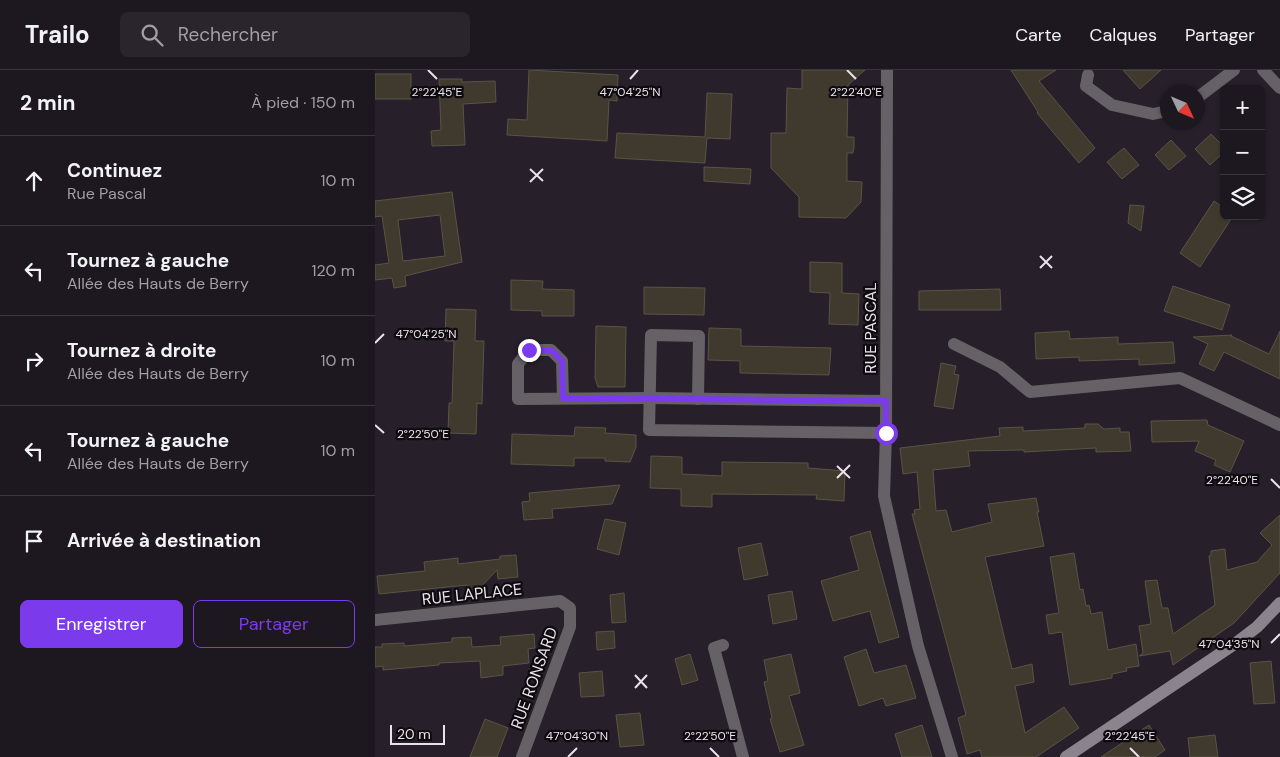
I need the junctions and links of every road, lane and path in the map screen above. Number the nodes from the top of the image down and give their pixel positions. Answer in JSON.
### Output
{"nodes":[{"id":1,"x":887,"y":70,"type":"edge"},
{"id":2,"x":1234,"y":70,"type":"edge"},
{"id":3,"x":1263,"y":70,"type":"edge"},
{"id":4,"x":1088,"y":75,"type":"dead end"},
{"id":5,"x":1280,"y":88,"type":"edge"},
{"id":6,"x":1205,"y":92,"type":"edge"},
{"id":7,"x":1160,"y":112,"type":"edge"},
{"id":8,"x":954,"y":344,"type":"dead end"},
{"id":9,"x":563,"y":398,"type":"junction"},
{"id":10,"x":650,"y":398,"type":"junction"},
{"id":11,"x":697,"y":399,"type":"junction"},
{"id":12,"x":886,"y":401,"type":"junction"},
{"id":13,"x":1280,"y":425,"type":"edge"},
{"id":14,"x":886,"y":433,"type":"junction"},
{"id":15,"x":1280,"y":603,"type":"edge"},
{"id":16,"x":570,"y":608,"type":"joint"},
{"id":17,"x":375,"y":620,"type":"edge"},
{"id":18,"x":723,"y":644,"type":"dead end"},
{"id":19,"x":522,"y":757,"type":"edge"},
{"id":20,"x":743,"y":757,"type":"edge"},
{"id":21,"x":952,"y":757,"type":"edge"},
{"id":22,"x":1066,"y":757,"type":"edge"}],
"edges":[{"from":1,"to":12,"type":"street","name":"RUE PASCAL"},
{"from":2,"to":6,"type":"street"},
{"from":3,"to":5,"type":"street"},
{"from":4,"to":7,"type":"street"},
{"from":8,"to":13,"type":"street"},
{"from":9,"to":9,"type":"street"},
{"from":9,"to":10,"type":"street"},
{"from":10,"to":11,"type":"street"},
{"from":10,"to":11,"type":"street"},
{"from":10,"to":14,"type":"street"},
{"from":11,"to":12,"type":"street"},
{"from":12,"to":14,"type":"street","name":"RUE PASCAL"},
{"from":14,"to":21,"type":"street","name":"RUE PASCAL"},
{"from":15,"to":22,"type":"main road"},
{"from":16,"to":17,"type":"street","name":"RUE LAPLACE"},
{"from":16,"to":19,"type":"street","name":"RUE RONSARD"},
{"from":18,"to":20,"type":"street"}]}
